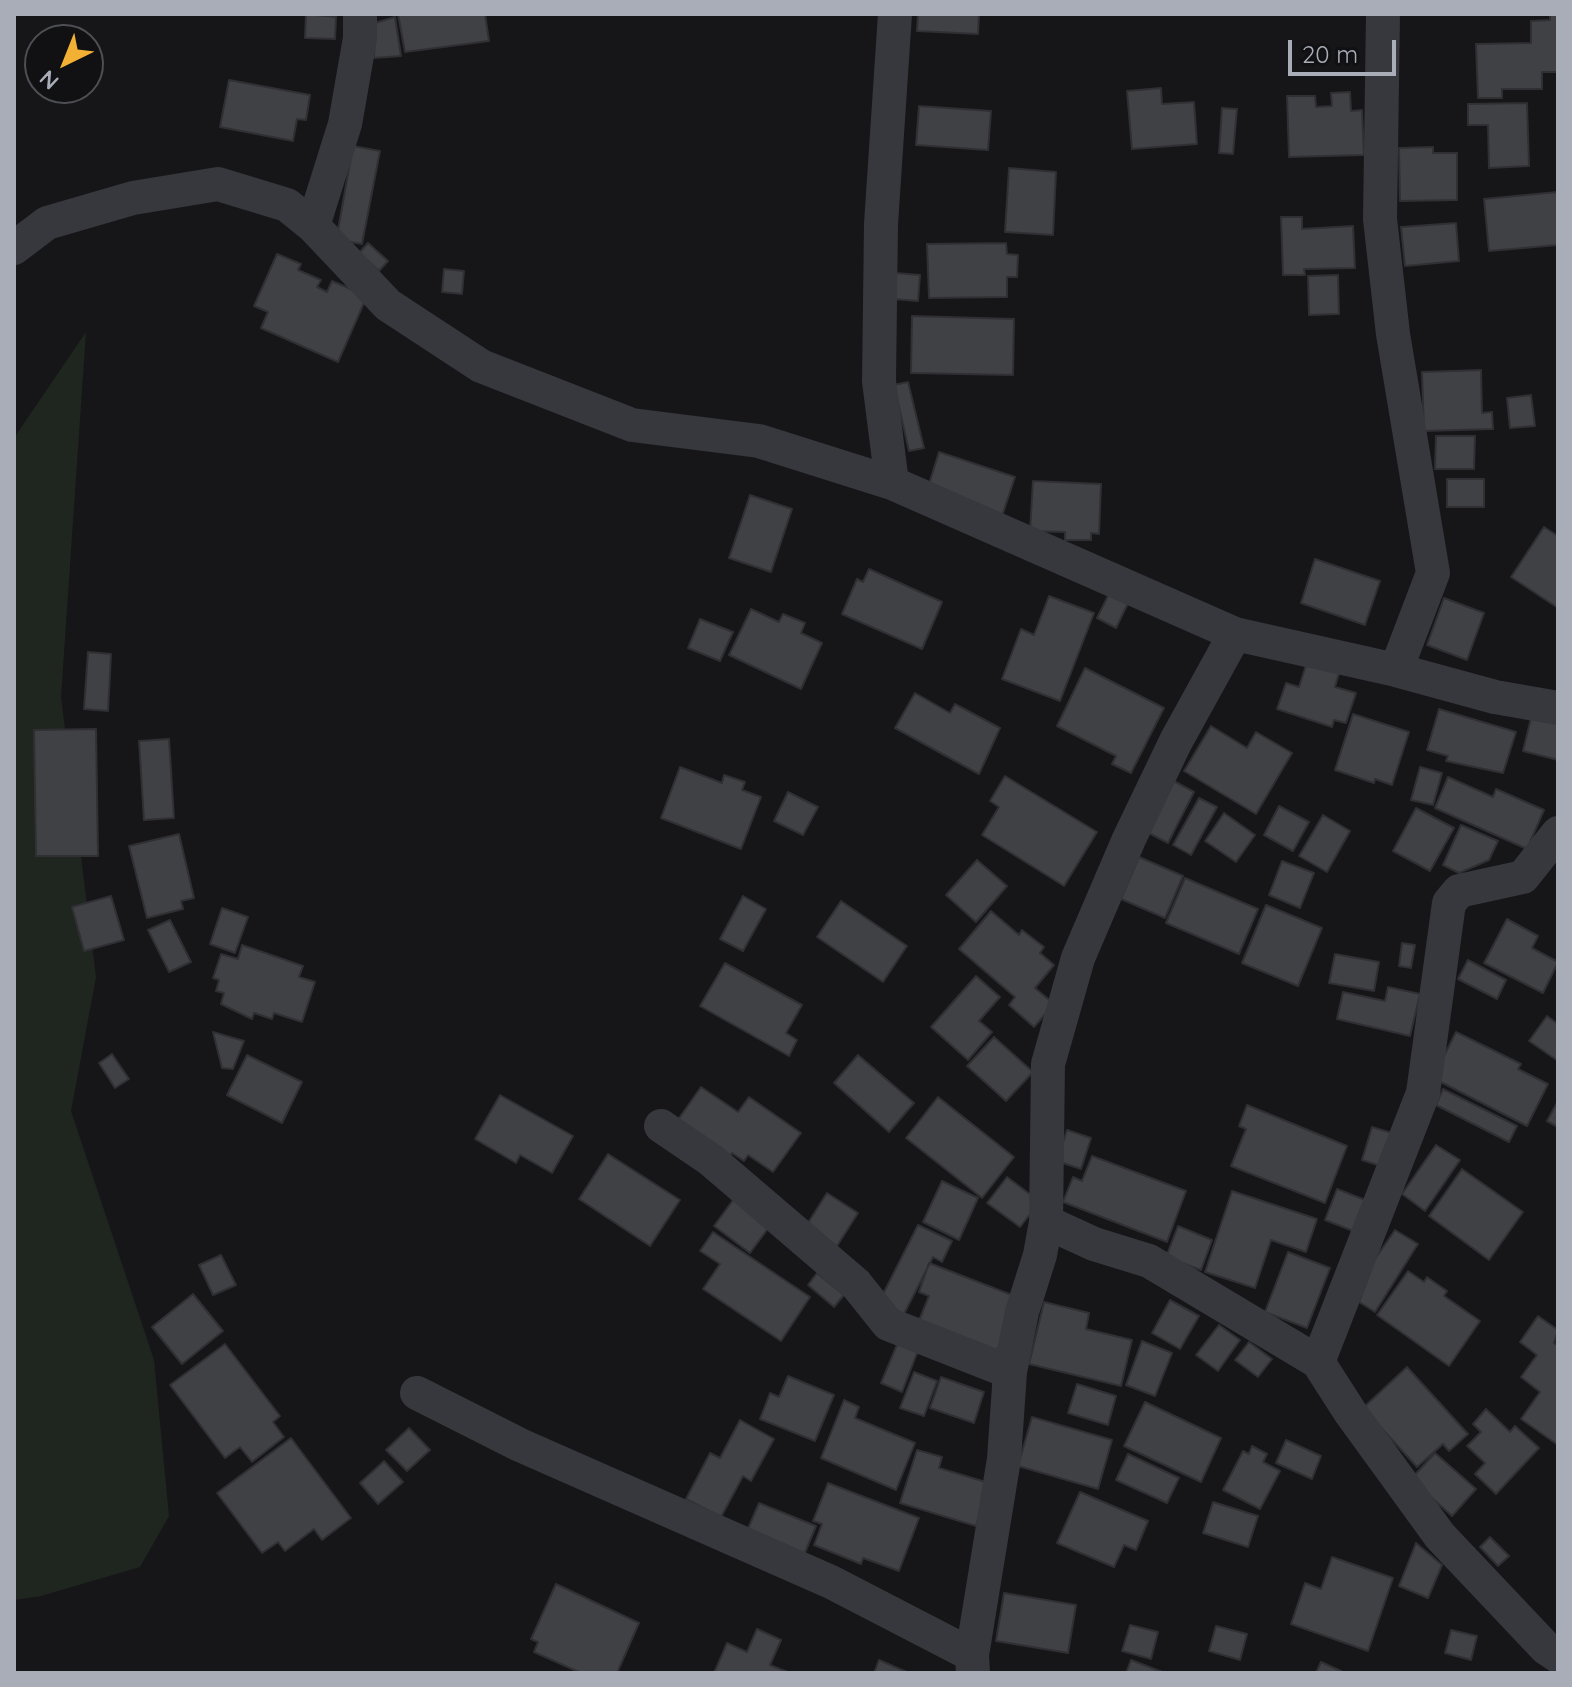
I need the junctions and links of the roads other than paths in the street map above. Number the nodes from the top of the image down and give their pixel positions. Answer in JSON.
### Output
{"nodes":[{"id":1,"x":360,"y":14,"type":"edge"},
{"id":2,"x":895,"y":14,"type":"edge"},
{"id":3,"x":1383,"y":14,"type":"edge"},
{"id":4,"x":313,"y":226,"type":"junction"},
{"id":5,"x":14,"y":248,"type":"edge"},
{"id":6,"x":892,"y":483,"type":"junction"},
{"id":7,"x":1235,"y":634,"type":"junction"},
{"id":8,"x":1396,"y":670,"type":"junction"},
{"id":9,"x":1558,"y":708,"type":"edge"},
{"id":10,"x":1558,"y":833,"type":"edge"},
{"id":11,"x":661,"y":1126,"type":"dead end"},
{"id":12,"x":1046,"y":1222,"type":"junction"},
{"id":13,"x":1318,"y":1362,"type":"junction"},
{"id":14,"x":1010,"y":1372,"type":"junction"},
{"id":15,"x":417,"y":1393,"type":"dead end"},
{"id":16,"x":1558,"y":1656,"type":"edge"},
{"id":17,"x":973,"y":1664,"type":"edge"}],
"edges":[{"from":1,"to":4,"type":"street"},
{"from":2,"to":6,"type":"street"},
{"from":3,"to":8,"type":"street"},
{"from":4,"to":5,"type":"street"},
{"from":4,"to":6,"type":"street"},
{"from":6,"to":7,"type":"street"},
{"from":7,"to":8,"type":"street"},
{"from":7,"to":12,"type":"street"},
{"from":8,"to":9,"type":"street"},
{"from":10,"to":13,"type":"street"},
{"from":11,"to":14,"type":"street"},
{"from":12,"to":13,"type":"street"},
{"from":12,"to":14,"type":"street"},
{"from":13,"to":16,"type":"street"},
{"from":14,"to":17,"type":"street"},
{"from":15,"to":17,"type":"street"}]}
